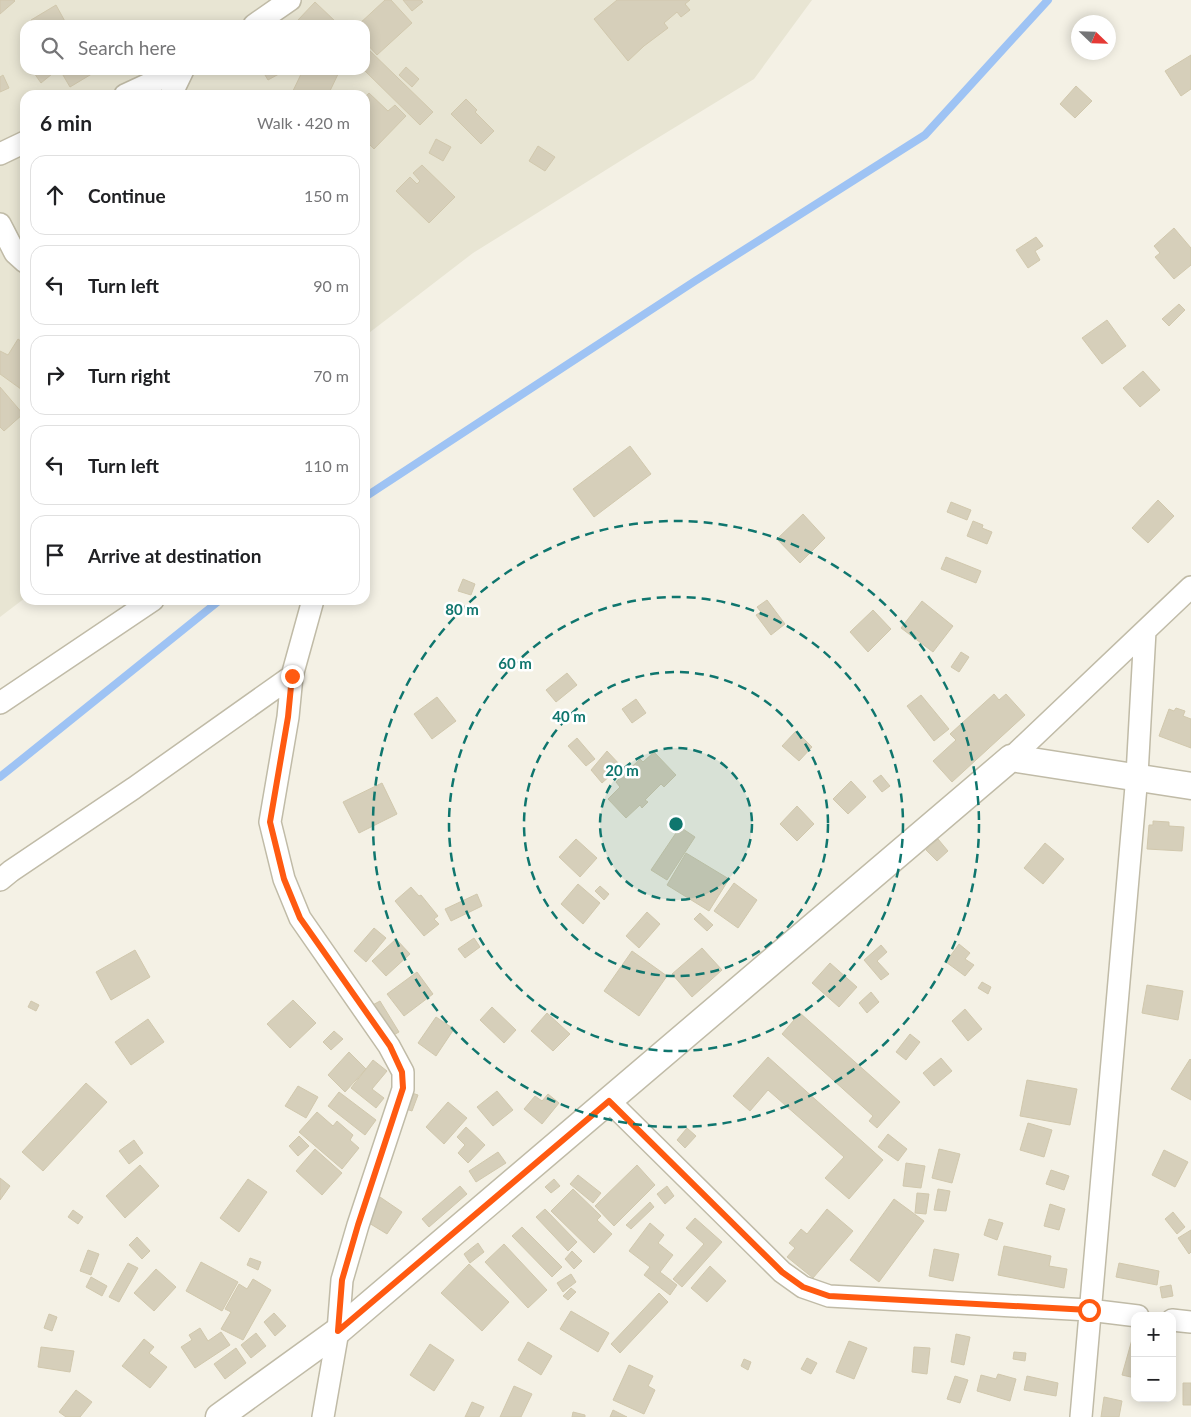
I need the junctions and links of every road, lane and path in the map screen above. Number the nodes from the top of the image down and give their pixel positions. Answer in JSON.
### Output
{"nodes":[{"id":1,"x":290,"y":0,"type":"edge"},
{"id":2,"x":261,"y":20,"type":"edge"},
{"id":3,"x":168,"y":75,"type":"edge"},
{"id":4,"x":181,"y":75,"type":"edge"},
{"id":5,"x":136,"y":90,"type":"edge"},
{"id":6,"x":173,"y":90,"type":"edge"},
{"id":7,"x":20,"y":144,"type":"edge"},
{"id":8,"x":0,"y":154,"type":"edge"},
{"id":9,"x":0,"y":224,"type":"edge"},
{"id":10,"x":20,"y":257,"type":"edge"},
{"id":11,"x":1191,"y":587,"type":"edge"},
{"id":12,"x":146,"y":605,"type":"edge"},
{"id":13,"x":312,"y":605,"type":"edge"},
{"id":14,"x":1145,"y":631,"type":"junction"},
{"id":15,"x":292,"y":676,"type":"junction"},
{"id":16,"x":0,"y":703,"type":"edge"},
{"id":17,"x":1011,"y":758,"type":"junction"},
{"id":18,"x":1137,"y":778,"type":"junction"},
{"id":19,"x":1191,"y":786,"type":"edge"},
{"id":20,"x":0,"y":880,"type":"edge"},
{"id":21,"x":609,"y":1101,"type":"junction"},
{"id":22,"x":1089,"y":1310,"type":"junction"},
{"id":23,"x":1131,"y":1315,"type":"edge"},
{"id":24,"x":1176,"y":1320,"type":"edge"},
{"id":25,"x":1191,"y":1322,"type":"edge"},
{"id":26,"x":338,"y":1331,"type":"junction"},
{"id":27,"x":219,"y":1417,"type":"edge"},
{"id":28,"x":322,"y":1417,"type":"edge"},
{"id":29,"x":1081,"y":1417,"type":"edge"}],
"edges":[{"from":1,"to":2,"type":"street"},
{"from":3,"to":5,"type":"street"},
{"from":4,"to":6,"type":"street"},
{"from":7,"to":8,"type":"street"},
{"from":9,"to":10,"type":"street"},
{"from":11,"to":14,"type":"street"},
{"from":12,"to":16,"type":"street"},
{"from":13,"to":15,"type":"street"},
{"from":14,"to":17,"type":"street"},
{"from":14,"to":18,"type":"street"},
{"from":15,"to":20,"type":"street"},
{"from":15,"to":26,"type":"street"},
{"from":17,"to":18,"type":"street"},
{"from":17,"to":21,"type":"street"},
{"from":18,"to":19,"type":"street"},
{"from":18,"to":22,"type":"street"},
{"from":21,"to":22,"type":"street"},
{"from":21,"to":26,"type":"street"},
{"from":22,"to":23,"type":"street"},
{"from":22,"to":29,"type":"street"},
{"from":24,"to":25,"type":"street"},
{"from":26,"to":27,"type":"street"},
{"from":26,"to":28,"type":"street"}]}
